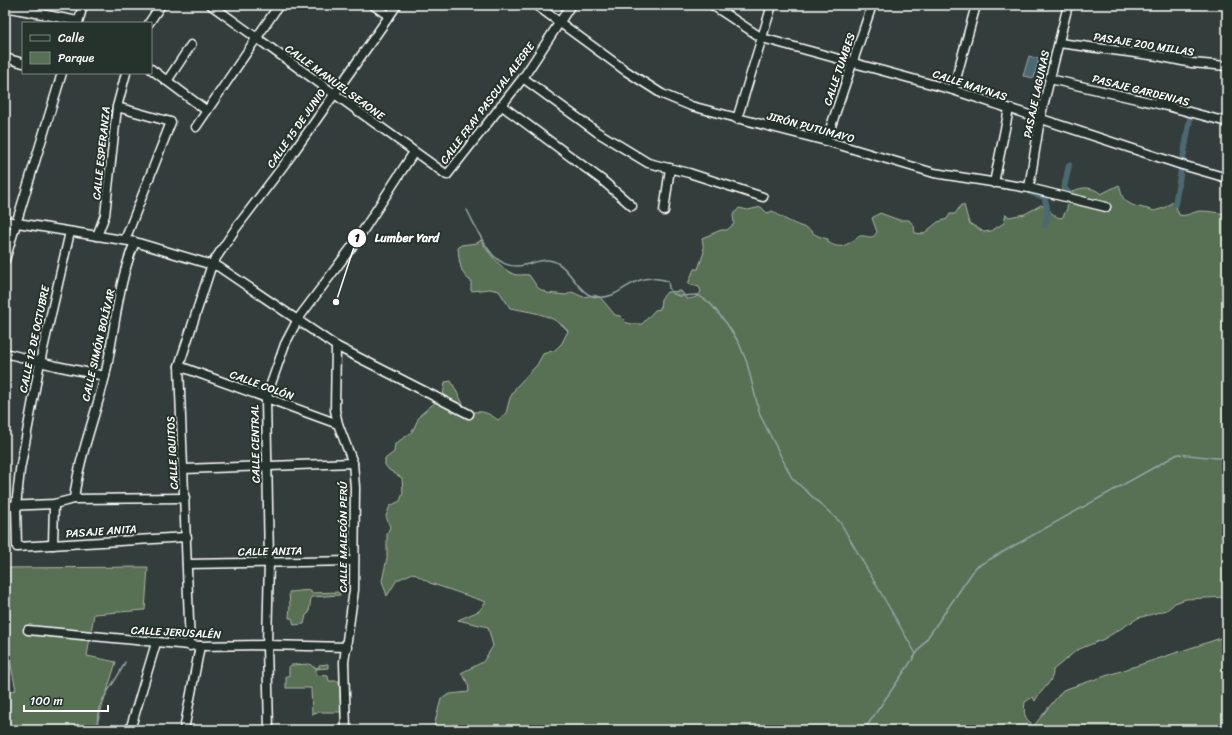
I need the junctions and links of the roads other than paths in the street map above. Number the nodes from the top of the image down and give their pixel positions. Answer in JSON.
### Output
{"nodes":[{"id":1,"x":83,"y":5,"type":"edge"},
{"id":2,"x":161,"y":5,"type":"edge"},
{"id":3,"x":211,"y":5,"type":"edge"},
{"id":4,"x":279,"y":5,"type":"edge"},
{"id":5,"x":373,"y":5,"type":"edge"},
{"id":6,"x":397,"y":5,"type":"edge"},
{"id":7,"x":536,"y":5,"type":"edge"},
{"id":8,"x":571,"y":5,"type":"edge"},
{"id":9,"x":772,"y":5,"type":"edge"},
{"id":10,"x":872,"y":5,"type":"edge"},
{"id":11,"x":976,"y":5,"type":"edge"},
{"id":12,"x":1068,"y":5,"type":"edge"},
{"id":13,"x":716,"y":6,"type":"edge"},
{"id":14,"x":5,"y":7,"type":"edge"},
{"id":15,"x":42,"y":9,"type":"edge"},
{"id":16,"x":389,"y":16,"type":"junction"},
{"id":17,"x":78,"y":22,"type":"edge"},
{"id":18,"x":150,"y":22,"type":"edge"},
{"id":19,"x":560,"y":22,"type":"junction"},
{"id":20,"x":256,"y":38,"type":"junction"},
{"id":21,"x":762,"y":38,"type":"junction"},
{"id":22,"x":1059,"y":43,"type":"junction"},
{"id":23,"x":191,"y":45,"type":"dead end"},
{"id":24,"x":5,"y":58,"type":"edge"},
{"id":25,"x":854,"y":62,"type":"junction"},
{"id":26,"x":22,"y":63,"type":"edge"},
{"id":27,"x":1227,"y":66,"type":"edge"},
{"id":28,"x":152,"y":70,"type":"edge"},
{"id":29,"x":62,"y":74,"type":"edge"},
{"id":30,"x":126,"y":74,"type":"edge"},
{"id":31,"x":523,"y":78,"type":"junction"},
{"id":32,"x":1050,"y":79,"type":"junction"},
{"id":33,"x":167,"y":81,"type":"junction"},
{"id":34,"x":953,"y":90,"type":"junction"},
{"id":35,"x":334,"y":94,"type":"junction"},
{"id":36,"x":501,"y":105,"type":"junction"},
{"id":37,"x":117,"y":106,"type":"junction"},
{"id":38,"x":1009,"y":109,"type":"junction"},
{"id":39,"x":207,"y":111,"type":"junction"},
{"id":40,"x":737,"y":119,"type":"junction"},
{"id":41,"x":1040,"y":119,"type":"junction"},
{"id":42,"x":1227,"y":122,"type":"edge"},
{"id":43,"x":196,"y":127,"type":"dead end"},
{"id":44,"x":826,"y":141,"type":"junction"},
{"id":45,"x":414,"y":152,"type":"junction"},
{"id":46,"x":670,"y":168,"type":"junction"},
{"id":47,"x":447,"y":175,"type":"joint"},
{"id":48,"x":1227,"y":178,"type":"edge"},
{"id":49,"x":994,"y":183,"type":"junction"},
{"id":50,"x":1029,"y":188,"type":"junction"},
{"id":51,"x":763,"y":197,"type":"dead end"},
{"id":52,"x":632,"y":206,"type":"dead end"},
{"id":53,"x":1106,"y":207,"type":"dead end"},
{"id":54,"x":664,"y":211,"type":"dead end"},
{"id":55,"x":5,"y":221,"type":"edge"},
{"id":56,"x":16,"y":223,"type":"junction"},
{"id":57,"x":70,"y":232,"type":"junction"},
{"id":58,"x":97,"y":236,"type":"junction"},
{"id":59,"x":125,"y":240,"type":"junction"},
{"id":60,"x":135,"y":242,"type":"junction"},
{"id":61,"x":5,"y":260,"type":"edge"},
{"id":62,"x":212,"y":264,"type":"junction"},
{"id":63,"x":298,"y":319,"type":"junction"},
{"id":64,"x":336,"y":346,"type":"junction"},
{"id":65,"x":5,"y":353,"type":"edge"},
{"id":66,"x":40,"y":362,"type":"junction"},
{"id":67,"x":179,"y":366,"type":"junction"},
{"id":68,"x":105,"y":376,"type":"junction"},
{"id":69,"x":266,"y":398,"type":"junction"},
{"id":70,"x":469,"y":414,"type":"dead end"},
{"id":71,"x":338,"y":424,"type":"junction"},
{"id":72,"x":353,"y":463,"type":"junction"},
{"id":73,"x":266,"y":466,"type":"junction"},
{"id":74,"x":183,"y":469,"type":"junction"},
{"id":75,"x":185,"y":498,"type":"junction"},
{"id":76,"x":74,"y":499,"type":"junction"},
{"id":77,"x":54,"y":504,"type":"junction"},
{"id":78,"x":5,"y":506,"type":"edge"},
{"id":79,"x":16,"y":506,"type":"junction"},
{"id":80,"x":187,"y":537,"type":"junction"},
{"id":81,"x":53,"y":545,"type":"junction"},
{"id":82,"x":17,"y":547,"type":"joint"},
{"id":83,"x":353,"y":561,"type":"junction"},
{"id":84,"x":269,"y":562,"type":"junction"},
{"id":85,"x":187,"y":564,"type":"junction"},
{"id":86,"x":28,"y":630,"type":"dead end"},
{"id":87,"x":156,"y":643,"type":"junction"},
{"id":88,"x":267,"y":645,"type":"junction"},
{"id":89,"x":190,"y":646,"type":"junction"},
{"id":90,"x":200,"y":646,"type":"junction"},
{"id":91,"x":347,"y":647,"type":"junction"},
{"id":92,"x":130,"y":730,"type":"edge"},
{"id":93,"x":184,"y":730,"type":"edge"},
{"id":94,"x":269,"y":730,"type":"edge"},
{"id":95,"x":346,"y":730,"type":"edge"}],
"edges":[{"from":1,"to":17,"type":"street"},
{"from":2,"to":18,"type":"street"},
{"from":3,"to":20,"type":"street","name":"CALLE MANUEL SEAONE"},
{"from":4,"to":20,"type":"street"},
{"from":5,"to":16,"type":"street"},
{"from":6,"to":16,"type":"street","name":"CALLE 15 DE JUNIO"},
{"from":7,"to":19,"type":"street","name":"JIRÓN PUTUMAYO"},
{"from":8,"to":19,"type":"street","name":"CALLE FRAY PASCUAL ALEGRE"},
{"from":9,"to":21,"type":"street"},
{"from":10,"to":25,"type":"street","name":"CALLE TUMBES"},
{"from":11,"to":34,"type":"street"},
{"from":12,"to":22,"type":"street","name":"PASAJE LAGUNAS"},
{"from":13,"to":21,"type":"street","name":"CALLE MAYNAS"},
{"from":14,"to":15,"type":"street"},
{"from":15,"to":17,"type":"street"},
{"from":16,"to":35,"type":"street","name":"CALLE 15 DE JUNIO"},
{"from":19,"to":31,"type":"street","name":"CALLE FRAY PASCUAL ALEGRE"},
{"from":19,"to":40,"type":"street","name":"JIRÓN PUTUMAYO"},
{"from":20,"to":35,"type":"street","name":"CALLE MANUEL SEAONE"},
{"from":20,"to":39,"type":"street"},
{"from":21,"to":25,"type":"street","name":"CALLE MAYNAS"},
{"from":21,"to":40,"type":"street"},
{"from":22,"to":27,"type":"street","name":"PASAJE 200 MILLAS"},
{"from":22,"to":32,"type":"street","name":"PASAJE LAGUNAS"},
{"from":23,"to":33,"type":"street"},
{"from":24,"to":26,"type":"street"},
{"from":25,"to":34,"type":"street","name":"CALLE MAYNAS"},
{"from":25,"to":44,"type":"street","name":"CALLE TUMBES"},
{"from":28,"to":33,"type":"street"},
{"from":29,"to":56,"type":"street"},
{"from":30,"to":37,"type":"street","name":"CALLE ESPERANZA"},
{"from":31,"to":36,"type":"street","name":"CALLE FRAY PASCUAL ALEGRE"},
{"from":31,"to":46,"type":"street"},
{"from":32,"to":41,"type":"street","name":"PASAJE LAGUNAS"},
{"from":32,"to":42,"type":"street","name":"PASAJE GARDENIAS"},
{"from":33,"to":39,"type":"street"},
{"from":34,"to":38,"type":"street","name":"CALLE MAYNAS"},
{"from":35,"to":45,"type":"street","name":"CALLE MANUEL SEAONE"},
{"from":35,"to":62,"type":"street","name":"CALLE 15 DE JUNIO"},
{"from":36,"to":47,"type":"street","name":"CALLE FRAY PASCUAL ALEGRE"},
{"from":36,"to":52,"type":"street"},
{"from":37,"to":58,"type":"street","name":"CALLE ESPERANZA"},
{"from":37,"to":59,"type":"street"},
{"from":38,"to":41,"type":"street","name":"CALLE MAYNAS"},
{"from":38,"to":49,"type":"street"},
{"from":39,"to":43,"type":"street"},
{"from":40,"to":44,"type":"street","name":"JIRÓN PUTUMAYO"},
{"from":41,"to":48,"type":"street","name":"CALLE MAYNAS"},
{"from":41,"to":50,"type":"street","name":"PASAJE LAGUNAS"},
{"from":44,"to":49,"type":"street","name":"JIRÓN PUTUMAYO"},
{"from":45,"to":47,"type":"street","name":"CALLE MANUEL SEAONE"},
{"from":45,"to":63,"type":"street","name":"CALLE CENTRAL"},
{"from":46,"to":51,"type":"street"},
{"from":46,"to":54,"type":"street"},
{"from":49,"to":50,"type":"street","name":"JIRÓN PUTUMAYO"},
{"from":50,"to":53,"type":"street","name":"JIRÓN PUTUMAYO"},
{"from":55,"to":56,"type":"street"},
{"from":56,"to":57,"type":"street"},
{"from":56,"to":61,"type":"street"},
{"from":57,"to":58,"type":"street"},
{"from":57,"to":66,"type":"street","name":"CALLE 12 DE OCTUBRE"},
{"from":58,"to":59,"type":"street"},
{"from":59,"to":60,"type":"street"},
{"from":60,"to":62,"type":"street"},
{"from":60,"to":68,"type":"street","name":"CALLE SIMÓN BOLÍVAR"},
{"from":62,"to":63,"type":"street"},
{"from":62,"to":67,"type":"street","name":"CALLE IQUITOS"},
{"from":63,"to":64,"type":"street"},
{"from":63,"to":69,"type":"street","name":"CALLE CENTRAL"},
{"from":64,"to":70,"type":"street"},
{"from":64,"to":71,"type":"street","name":"CALLE MALECÓN PERÚ"},
{"from":65,"to":66,"type":"street"},
{"from":66,"to":68,"type":"street"},
{"from":66,"to":79,"type":"street","name":"CALLE 12 DE OCTUBRE"},
{"from":67,"to":69,"type":"street","name":"CALLE COLÓN"},
{"from":67,"to":74,"type":"street","name":"CALLE IQUITOS"},
{"from":68,"to":76,"type":"street","name":"CALLE SIMÓN BOLÍVAR"},
{"from":69,"to":71,"type":"street","name":"CALLE COLÓN"},
{"from":69,"to":73,"type":"street","name":"CALLE CENTRAL"},
{"from":71,"to":72,"type":"street","name":"CALLE MALECÓN PERÚ"},
{"from":72,"to":73,"type":"street"},
{"from":72,"to":83,"type":"street","name":"CALLE MALECÓN PERÚ"},
{"from":73,"to":74,"type":"street"},
{"from":73,"to":84,"type":"street","name":"CALLE CENTRAL"},
{"from":74,"to":75,"type":"street","name":"CALLE IQUITOS"},
{"from":75,"to":76,"type":"street"},
{"from":75,"to":80,"type":"street","name":"CALLE IQUITOS"},
{"from":76,"to":77,"type":"street"},
{"from":77,"to":79,"type":"street"},
{"from":77,"to":81,"type":"street"},
{"from":78,"to":79,"type":"street"},
{"from":79,"to":82,"type":"street","name":"CALLE 12 DE OCTUBRE"},
{"from":80,"to":81,"type":"street","name":"PASAJE ANITA"},
{"from":80,"to":85,"type":"street","name":"CALLE IQUITOS"},
{"from":81,"to":82,"type":"street","name":"PASAJE ANITA"},
{"from":83,"to":84,"type":"street","name":"CALLE ANITA"},
{"from":83,"to":91,"type":"street","name":"CALLE MALECÓN PERÚ"},
{"from":84,"to":85,"type":"street","name":"CALLE ANITA"},
{"from":84,"to":88,"type":"street","name":"CALLE CENTRAL"},
{"from":85,"to":89,"type":"street","name":"CALLE IQUITOS"},
{"from":86,"to":87,"type":"street","name":"CALLE JERUSALÉN"},
{"from":87,"to":89,"type":"street","name":"CALLE JERUSALÉN"},
{"from":87,"to":92,"type":"street"},
{"from":88,"to":90,"type":"street","name":"CALLE JERUSALÉN"},
{"from":88,"to":91,"type":"street","name":"CALLE JERUSALÉN"},
{"from":88,"to":94,"type":"street","name":"CALLE CENTRAL"},
{"from":89,"to":90,"type":"street","name":"CALLE JERUSALÉN"},
{"from":90,"to":93,"type":"street"},
{"from":91,"to":95,"type":"street","name":"CALLE MALECÓN PERÚ"}]}
